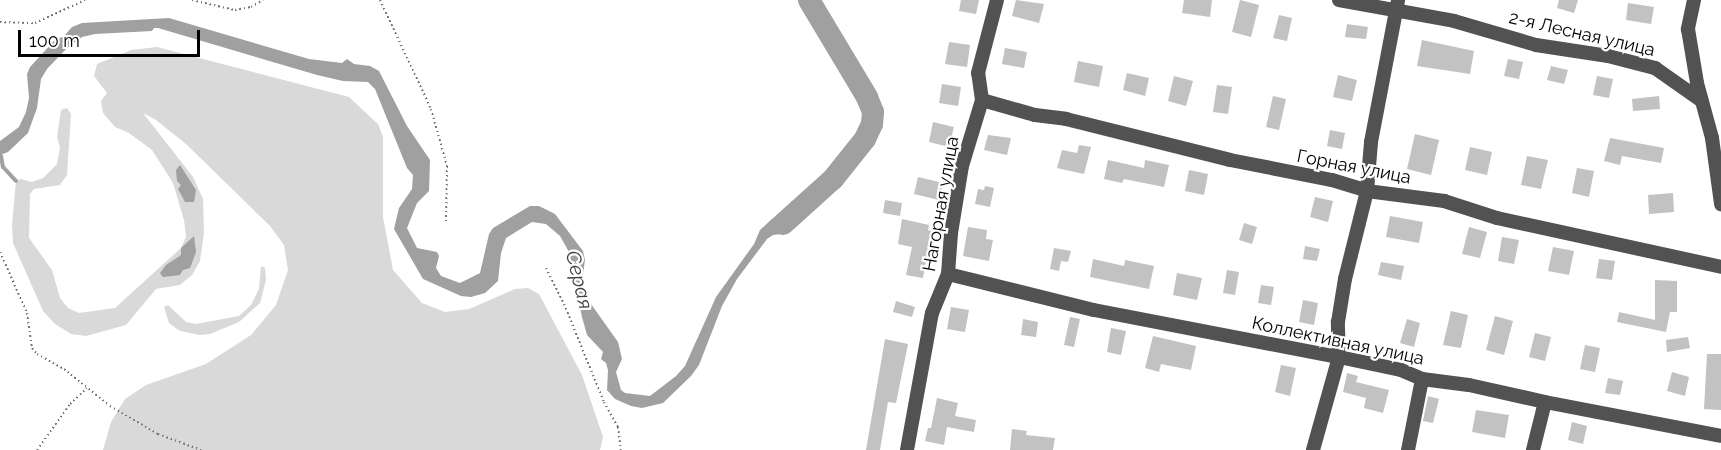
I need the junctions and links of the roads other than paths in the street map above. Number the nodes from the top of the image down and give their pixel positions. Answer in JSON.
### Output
{"nodes":[{"id":1,"x":997,"y":0,"type":"edge"},
{"id":2,"x":1339,"y":0,"type":"edge"},
{"id":3,"x":1694,"y":0,"type":"edge"},
{"id":4,"x":1397,"y":6,"type":"edge"},
{"id":5,"x":982,"y":100,"type":"junction"},
{"id":6,"x":1702,"y":100,"type":"junction"},
{"id":7,"x":1367,"y":191,"type":"junction"},
{"id":8,"x":1721,"y":204,"type":"edge"},
{"id":9,"x":1721,"y":267,"type":"edge"},
{"id":10,"x":948,"y":274,"type":"junction"},
{"id":11,"x":1340,"y":357,"type":"junction"},
{"id":12,"x":1422,"y":379,"type":"junction"},
{"id":13,"x":1545,"y":402,"type":"junction"},
{"id":14,"x":1720,"y":436,"type":"edge"},
{"id":15,"x":907,"y":450,"type":"edge"},
{"id":16,"x":1313,"y":450,"type":"edge"},
{"id":17,"x":1407,"y":450,"type":"edge"},
{"id":18,"x":1533,"y":450,"type":"edge"},
{"id":19,"x":1715,"y":450,"type":"edge"}],
"edges":[{"from":1,"to":5,"type":"street","name":"Нагорная улица"},
{"from":2,"to":4,"type":"street","name":"2-я Лесная улица"},
{"from":3,"to":6,"type":"street"},
{"from":4,"to":6,"type":"street","name":"2-я Лесная улица"},
{"from":4,"to":7,"type":"street"},
{"from":5,"to":7,"type":"street","name":"Горная улица"},
{"from":5,"to":10,"type":"street","name":"Нагорная улица"},
{"from":6,"to":8,"type":"street"},
{"from":7,"to":9,"type":"street","name":"Горная улица"},
{"from":7,"to":11,"type":"street"},
{"from":10,"to":11,"type":"street","name":"Коллективная улица"},
{"from":10,"to":15,"type":"street","name":"Нагорная улица"},
{"from":11,"to":12,"type":"street","name":"Коллективная улица"},
{"from":11,"to":16,"type":"street"},
{"from":12,"to":13,"type":"street","name":"Коллективная улица"},
{"from":12,"to":17,"type":"street"},
{"from":13,"to":14,"type":"street","name":"Коллективная улица"},
{"from":13,"to":18,"type":"street"},
{"from":14,"to":19,"type":"street"}]}
